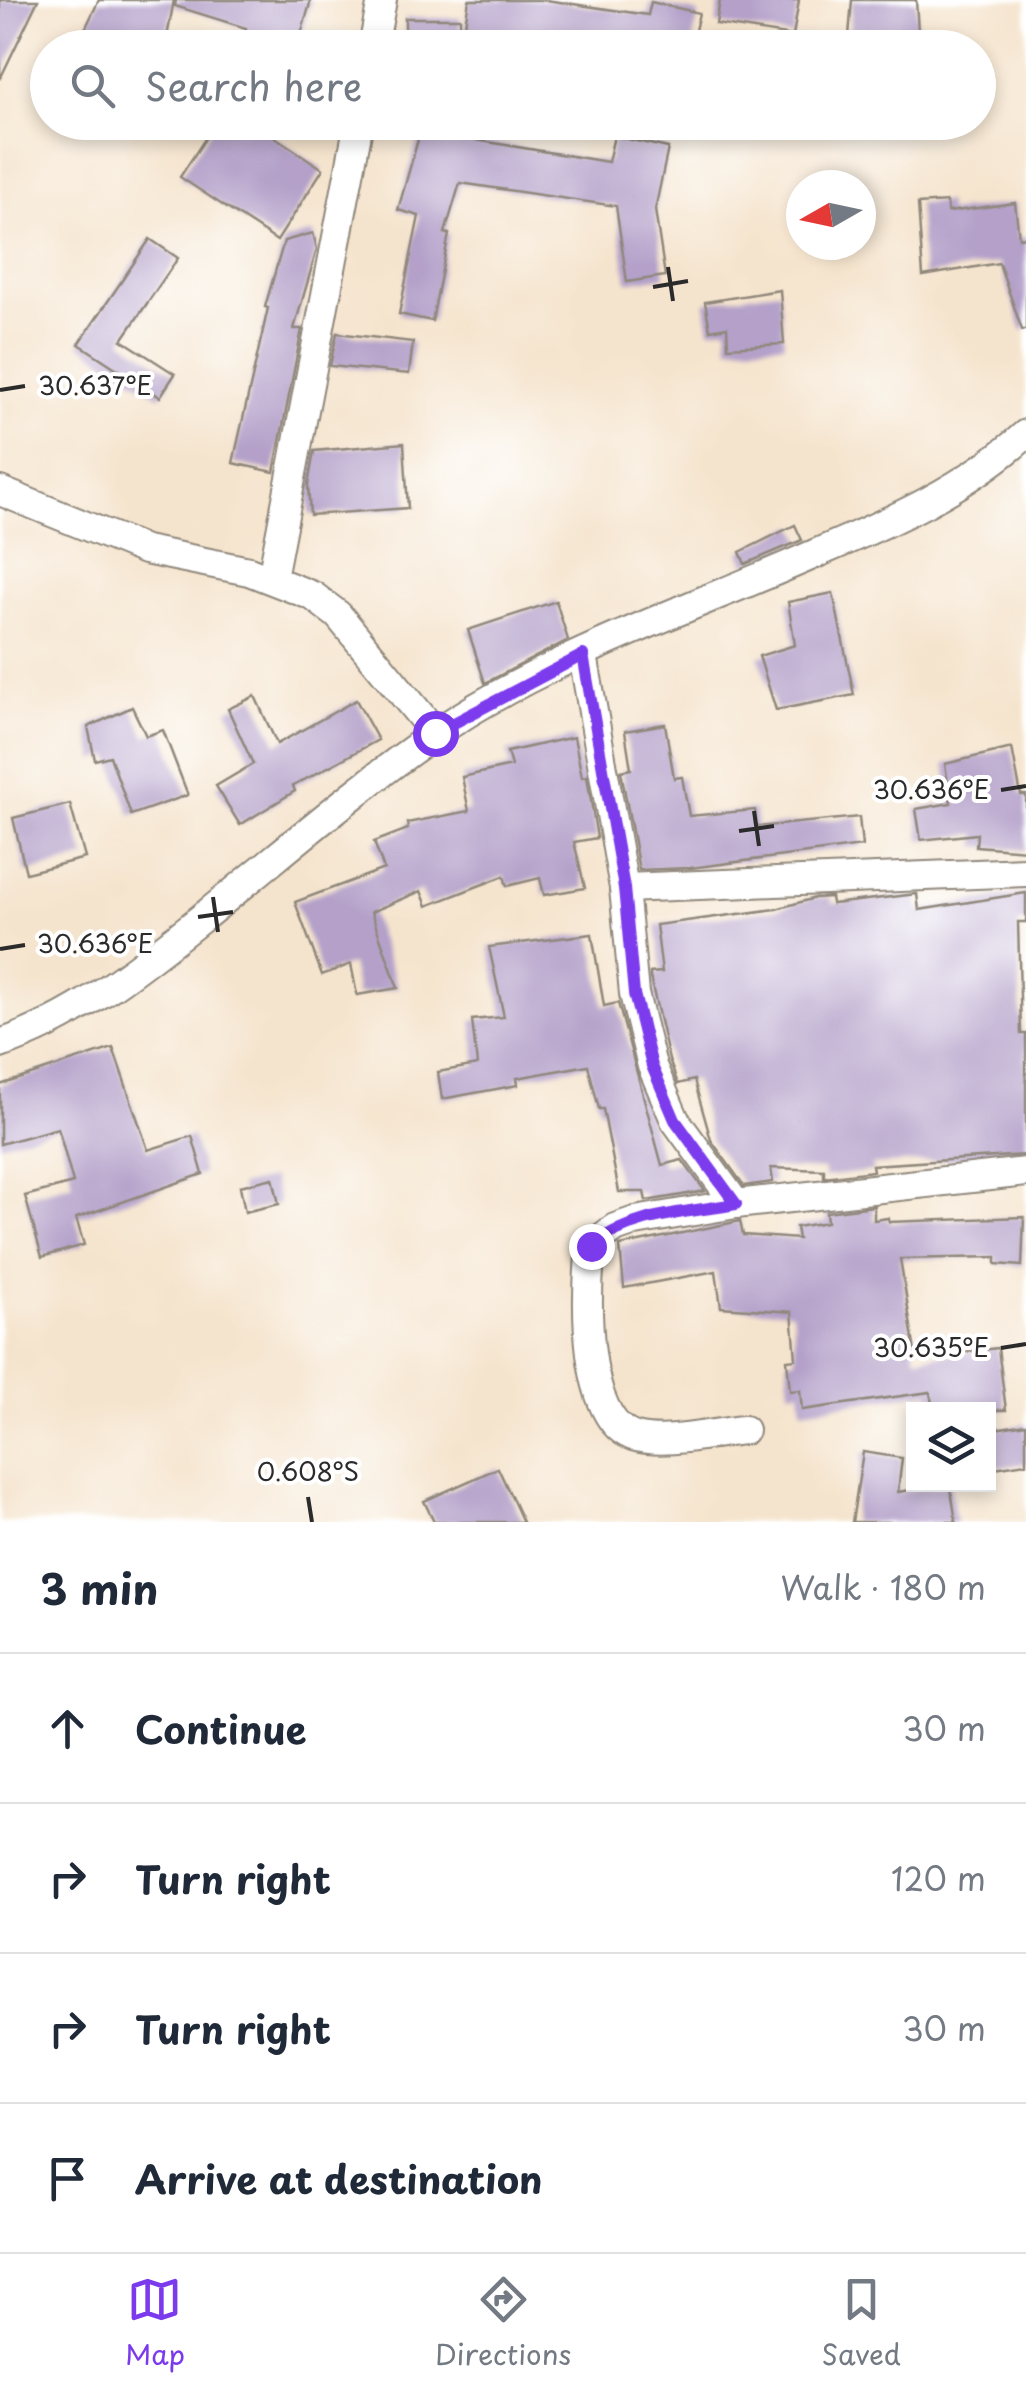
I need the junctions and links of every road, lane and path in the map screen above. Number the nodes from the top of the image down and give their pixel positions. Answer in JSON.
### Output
{"nodes":[{"id":1,"x":382,"y":0,"type":"edge"},
{"id":2,"x":376,"y":30,"type":"edge"},
{"id":3,"x":355,"y":140,"type":"edge"},
{"id":4,"x":1026,"y":434,"type":"edge"},
{"id":5,"x":0,"y":491,"type":"edge"},
{"id":6,"x":272,"y":578,"type":"junction"},
{"id":7,"x":583,"y":655,"type":"junction"},
{"id":8,"x":435,"y":733,"type":"junction"},
{"id":9,"x":1026,"y":872,"type":"edge"},
{"id":10,"x":624,"y":888,"type":"junction"},
{"id":11,"x":0,"y":1044,"type":"edge"},
{"id":12,"x":1026,"y":1172,"type":"edge"},
{"id":13,"x":736,"y":1204,"type":"junction"},
{"id":14,"x":744,"y":1430,"type":"dead end"}],
"edges":[{"from":1,"to":2,"type":"street"},
{"from":3,"to":6,"type":"street"},
{"from":4,"to":7,"type":"street"},
{"from":5,"to":6,"type":"street"},
{"from":6,"to":8,"type":"street"},
{"from":7,"to":8,"type":"street"},
{"from":7,"to":10,"type":"street"},
{"from":8,"to":11,"type":"street"},
{"from":9,"to":10,"type":"street"},
{"from":10,"to":13,"type":"street"},
{"from":12,"to":13,"type":"street"},
{"from":13,"to":14,"type":"street"}]}
